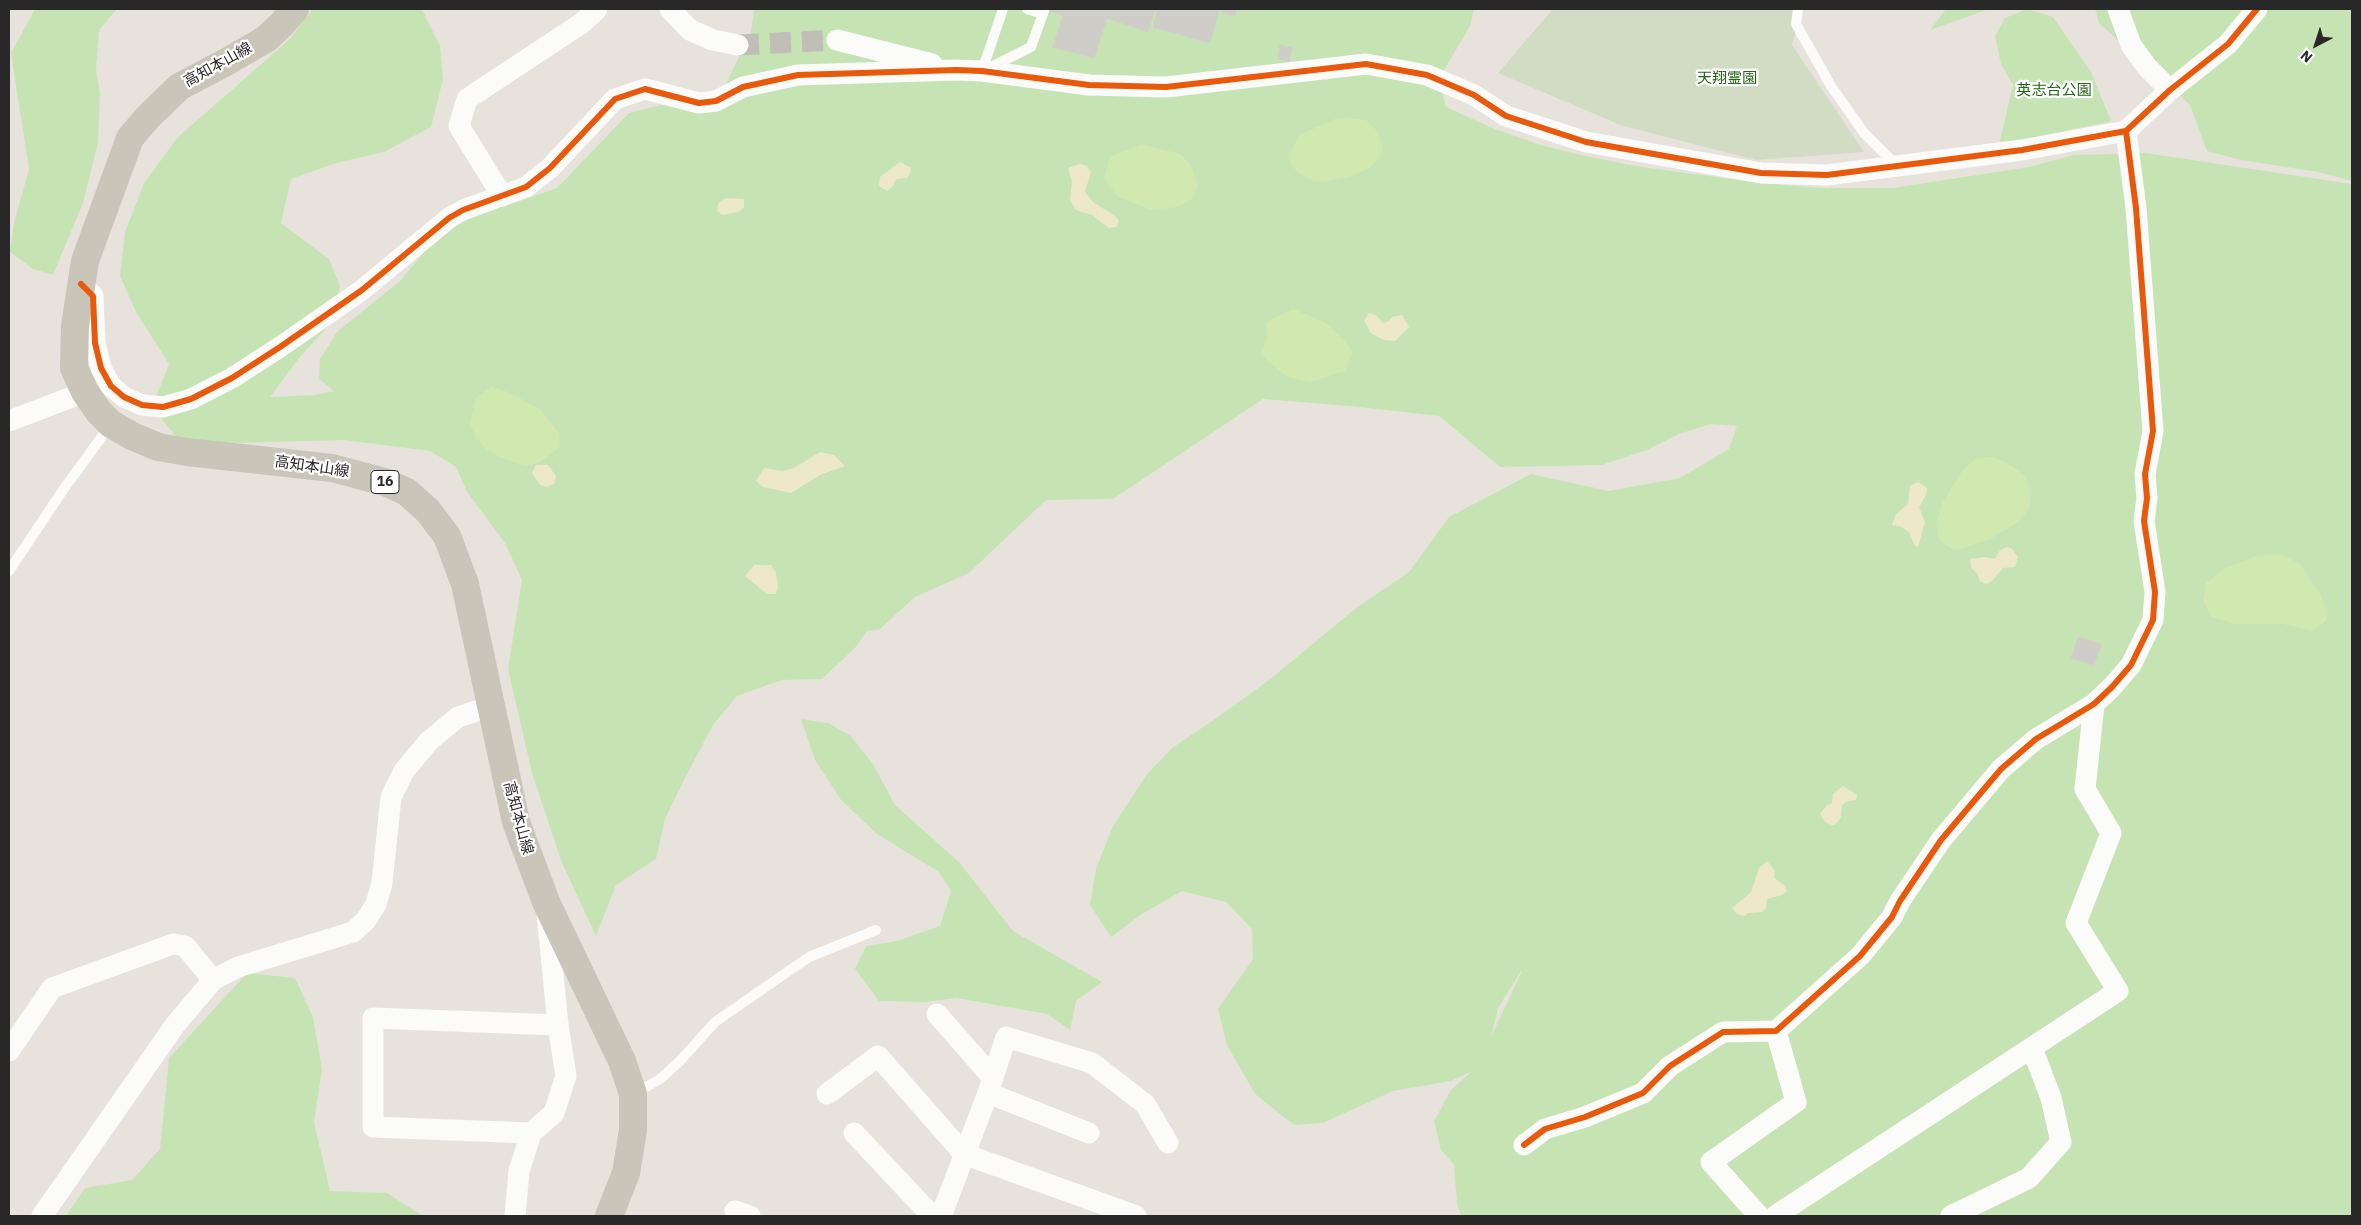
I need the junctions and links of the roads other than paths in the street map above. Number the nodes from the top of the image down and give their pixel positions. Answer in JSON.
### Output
{"nodes":[{"id":1,"x":295,"y":9,"type":"edge"},
{"id":2,"x":596,"y":9,"type":"edge"},
{"id":3,"x":670,"y":9,"type":"edge"},
{"id":4,"x":1002,"y":9,"type":"edge"},
{"id":5,"x":1027,"y":9,"type":"edge"},
{"id":6,"x":1798,"y":9,"type":"edge"},
{"id":7,"x":2118,"y":9,"type":"edge"},
{"id":8,"x":2257,"y":9,"type":"edge"},
{"id":9,"x":837,"y":40,"type":"tunnel mouth"},
{"id":10,"x":738,"y":45,"type":"tunnel mouth"},
{"id":11,"x":956,"y":70,"type":"junction"},
{"id":12,"x":982,"y":71,"type":"junction"},
{"id":13,"x":2170,"y":90,"type":"junction"},
{"id":14,"x":2126,"y":131,"type":"junction"},
{"id":15,"x":1896,"y":166,"type":"junction"},
{"id":16,"x":502,"y":196,"type":"junction"},
{"id":17,"x":81,"y":284,"type":"junction"},
{"id":18,"x":85,"y":392,"type":"junction"},
{"id":19,"x":9,"y":421,"type":"edge"},
{"id":20,"x":111,"y":424,"type":"junction"},
{"id":21,"x":9,"y":570,"type":"edge"},
{"id":22,"x":2094,"y":704,"type":"junction"},
{"id":23,"x":492,"y":706,"type":"junction"},
{"id":24,"x":546,"y":902,"type":"junction"},
{"id":25,"x":876,"y":930,"type":"dead end"},
{"id":26,"x":213,"y":980,"type":"junction"},
{"id":27,"x":938,"y":1014,"type":"dead end"},
{"id":28,"x":558,"y":1025,"type":"junction"},
{"id":29,"x":1776,"y":1031,"type":"junction"},
{"id":30,"x":2032,"y":1048,"type":"junction"},
{"id":31,"x":9,"y":1051,"type":"edge"},
{"id":32,"x":990,"y":1085,"type":"junction"},
{"id":33,"x":633,"y":1094,"type":"junction"},
{"id":34,"x":827,"y":1094,"type":"dead end"},
{"id":35,"x":531,"y":1133,"type":"junction"},
{"id":36,"x":1089,"y":1133,"type":"dead end"},
{"id":37,"x":854,"y":1134,"type":"dead end"},
{"id":38,"x":1168,"y":1143,"type":"dead end"},
{"id":39,"x":1524,"y":1145,"type":"dead end"},
{"id":40,"x":964,"y":1154,"type":"junction"},
{"id":41,"x":42,"y":1216,"type":"edge"},
{"id":42,"x":515,"y":1216,"type":"edge"},
{"id":43,"x":609,"y":1216,"type":"edge"},
{"id":44,"x":932,"y":1216,"type":"edge"},
{"id":45,"x":941,"y":1216,"type":"edge"},
{"id":46,"x":1136,"y":1216,"type":"edge"},
{"id":47,"x":1759,"y":1216,"type":"edge"},
{"id":48,"x":1775,"y":1216,"type":"edge"},
{"id":49,"x":1951,"y":1216,"type":"edge"}],
"edges":[{"from":1,"to":17,"type":"main road","name":"高知本山線","number":"16"},
{"from":2,"to":16,"type":"street"},
{"from":3,"to":10,"type":"street"},
{"from":4,"to":12,"type":"lane"},
{"from":5,"to":12,"type":"lane"},
{"from":6,"to":15,"type":"lane"},
{"from":7,"to":13,"type":"street"},
{"from":8,"to":13,"type":"street"},
{"from":9,"to":11,"type":"street"},
{"from":11,"to":12,"type":"street"},
{"from":11,"to":16,"type":"street"},
{"from":12,"to":15,"type":"street"},
{"from":13,"to":14,"type":"street"},
{"from":14,"to":15,"type":"street"},
{"from":14,"to":22,"type":"street"},
{"from":16,"to":17,"type":"street"},
{"from":17,"to":18,"type":"main road","name":"高知本山線","number":"16"},
{"from":18,"to":19,"type":"street"},
{"from":18,"to":20,"type":"main road","name":"高知本山線","number":"16"},
{"from":20,"to":21,"type":"lane"},
{"from":20,"to":23,"type":"main road","name":"高知本山線","number":"16"},
{"from":22,"to":29,"type":"street"},
{"from":22,"to":30,"type":"street"},
{"from":23,"to":24,"type":"main road","name":"高知本山線","number":"16"},
{"from":23,"to":26,"type":"street"},
{"from":24,"to":28,"type":"street"},
{"from":24,"to":33,"type":"main road","name":"高知本山線","number":"16"},
{"from":25,"to":33,"type":"lane"},
{"from":26,"to":31,"type":"street"},
{"from":26,"to":41,"type":"street"},
{"from":27,"to":32,"type":"street"},
{"from":28,"to":35,"type":"street"},
{"from":28,"to":35,"type":"street"},
{"from":29,"to":39,"type":"street"},
{"from":29,"to":47,"type":"street"},
{"from":30,"to":48,"type":"street"},
{"from":30,"to":49,"type":"street"},
{"from":32,"to":36,"type":"street"},
{"from":32,"to":38,"type":"street"},
{"from":32,"to":40,"type":"street"},
{"from":33,"to":43,"type":"main road","name":"高知本山線","number":"16"},
{"from":34,"to":40,"type":"street"},
{"from":35,"to":42,"type":"street"},
{"from":37,"to":44,"type":"street"},
{"from":40,"to":45,"type":"street"},
{"from":40,"to":46,"type":"street"}]}
